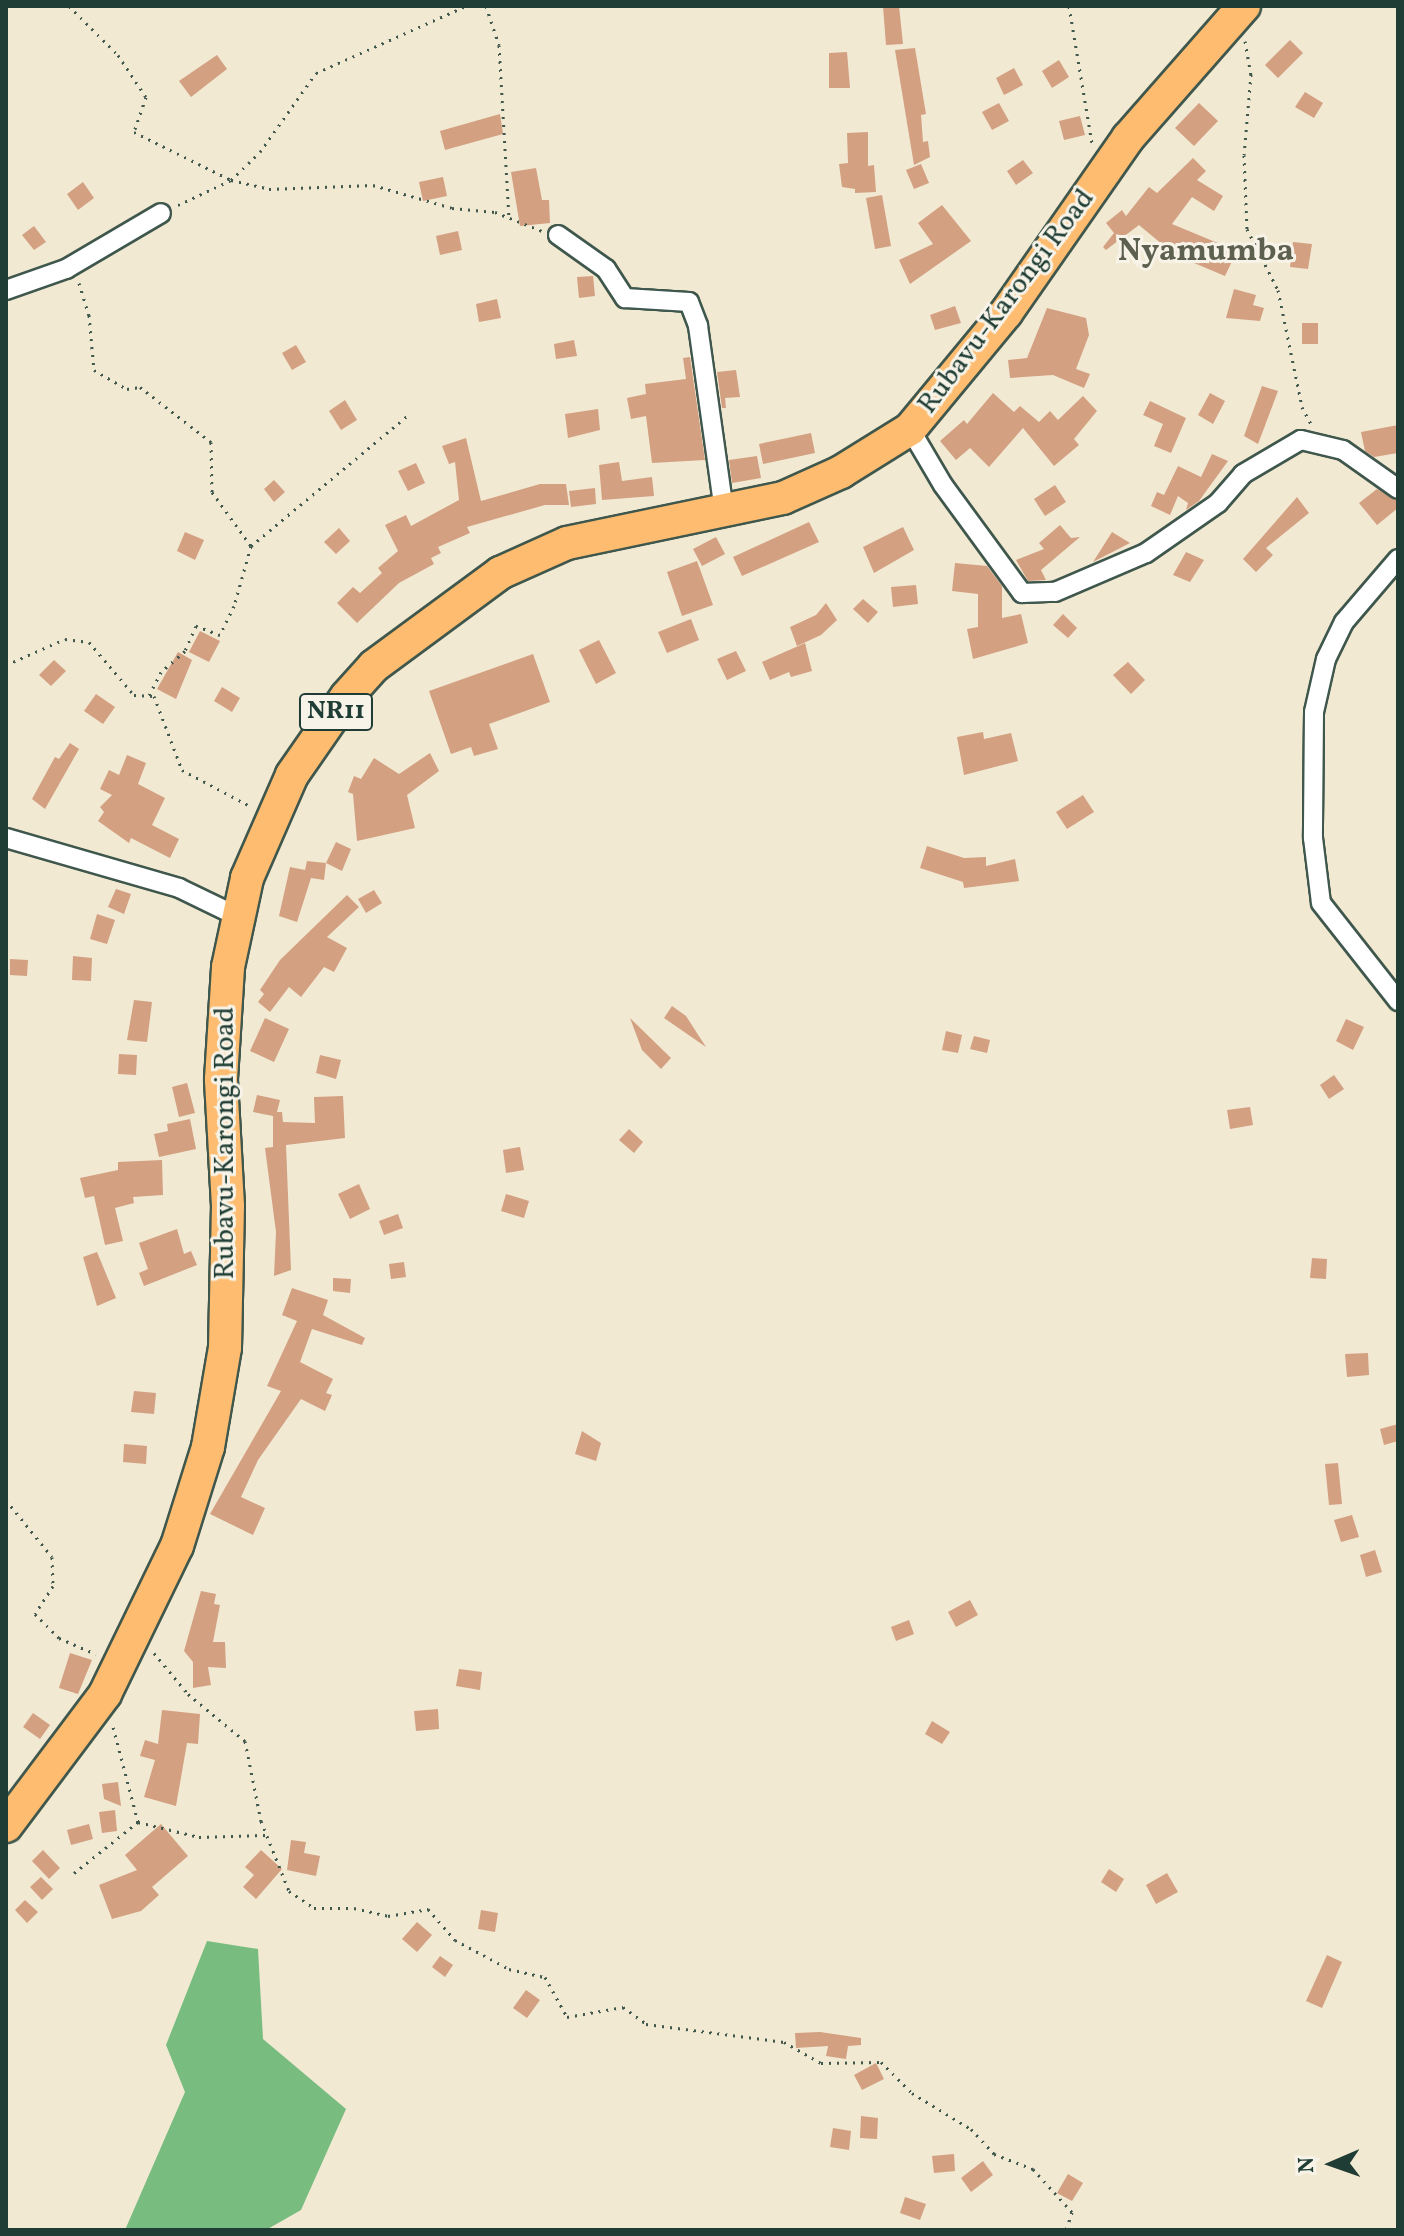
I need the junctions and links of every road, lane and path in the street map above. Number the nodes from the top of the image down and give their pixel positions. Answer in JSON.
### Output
{"nodes":[{"id":1,"x":69,"y":6,"type":"edge"},
{"id":2,"x":466,"y":6,"type":"edge"},
{"id":3,"x":486,"y":6,"type":"edge"},
{"id":4,"x":1069,"y":7,"type":"edge"},
{"id":5,"x":1237,"y":14,"type":"edge"},
{"id":6,"x":1099,"y":178,"type":"junction"},
{"id":7,"x":231,"y":180,"type":"junction"},
{"id":8,"x":161,"y":213,"type":"joint"},
{"id":9,"x":509,"y":216,"type":"junction"},
{"id":10,"x":558,"y":235,"type":"joint"},
{"id":11,"x":66,"y":269,"type":"junction"},
{"id":12,"x":6,"y":290,"type":"edge"},
{"id":13,"x":407,"y":416,"type":"dead end"},
{"id":14,"x":910,"y":429,"type":"junction"},
{"id":15,"x":1321,"y":441,"type":"junction"},
{"id":16,"x":1398,"y":489,"type":"edge"},
{"id":17,"x":724,"y":512,"type":"junction"},
{"id":18,"x":251,"y":546,"type":"junction"},
{"id":19,"x":1398,"y":559,"type":"edge"},
{"id":20,"x":6,"y":665,"type":"edge"},
{"id":21,"x":149,"y":696,"type":"junction"},
{"id":22,"x":272,"y":817,"type":"junction"},
{"id":23,"x":6,"y":838,"type":"edge"},
{"id":24,"x":237,"y":916,"type":"junction"},
{"id":25,"x":1398,"y":1001,"type":"edge"},
{"id":26,"x":6,"y":1500,"type":"edge"},
{"id":27,"x":137,"y":1631,"type":"junction"},
{"id":28,"x":105,"y":1694,"type":"junction"},
{"id":29,"x":138,"y":1822,"type":"junction"},
{"id":30,"x":6,"y":1826,"type":"edge"},
{"id":31,"x":268,"y":1835,"type":"junction"},
{"id":32,"x":74,"y":1873,"type":"dead end"},
{"id":33,"x":1066,"y":2230,"type":"edge"}],
"edges":[{"from":1,"to":7,"type":"path"},
{"from":2,"to":7,"type":"path"},
{"from":3,"to":9,"type":"path"},
{"from":4,"to":6,"type":"path"},
{"from":5,"to":6,"type":"highway","name":"Rubavu-Karongi Road","number":"NR11"},
{"from":5,"to":15,"type":"path"},
{"from":6,"to":14,"type":"highway","name":"Rubavu-Karongi Road","number":"NR11"},
{"from":7,"to":8,"type":"path"},
{"from":7,"to":9,"type":"path"},
{"from":8,"to":11,"type":"street"},
{"from":9,"to":10,"type":"path"},
{"from":10,"to":17,"type":"street"},
{"from":11,"to":12,"type":"street"},
{"from":11,"to":18,"type":"path"},
{"from":13,"to":18,"type":"path"},
{"from":14,"to":15,"type":"street"},
{"from":14,"to":17,"type":"highway","name":"Rubavu-Karongi Road","number":"NR11"},
{"from":15,"to":16,"type":"street"},
{"from":17,"to":22,"type":"highway","name":"Rubavu-Karongi Road","number":"NR11"},
{"from":18,"to":21,"type":"path"},
{"from":19,"to":25,"type":"street"},
{"from":20,"to":21,"type":"path"},
{"from":21,"to":22,"type":"path"},
{"from":22,"to":24,"type":"highway","name":"Rubavu-Karongi Road","number":"NR11"},
{"from":23,"to":24,"type":"street"},
{"from":24,"to":27,"type":"highway","name":"Rubavu-Karongi Road","number":"NR11"},
{"from":26,"to":28,"type":"path"},
{"from":27,"to":28,"type":"highway","name":"Rubavu-Karongi Road","number":"NR11"},
{"from":27,"to":31,"type":"path"},
{"from":28,"to":29,"type":"path"},
{"from":28,"to":30,"type":"highway","name":"Rubavu-Karongi Road","number":"NR11"},
{"from":29,"to":31,"type":"path"},
{"from":29,"to":32,"type":"path"},
{"from":31,"to":33,"type":"path"}]}
